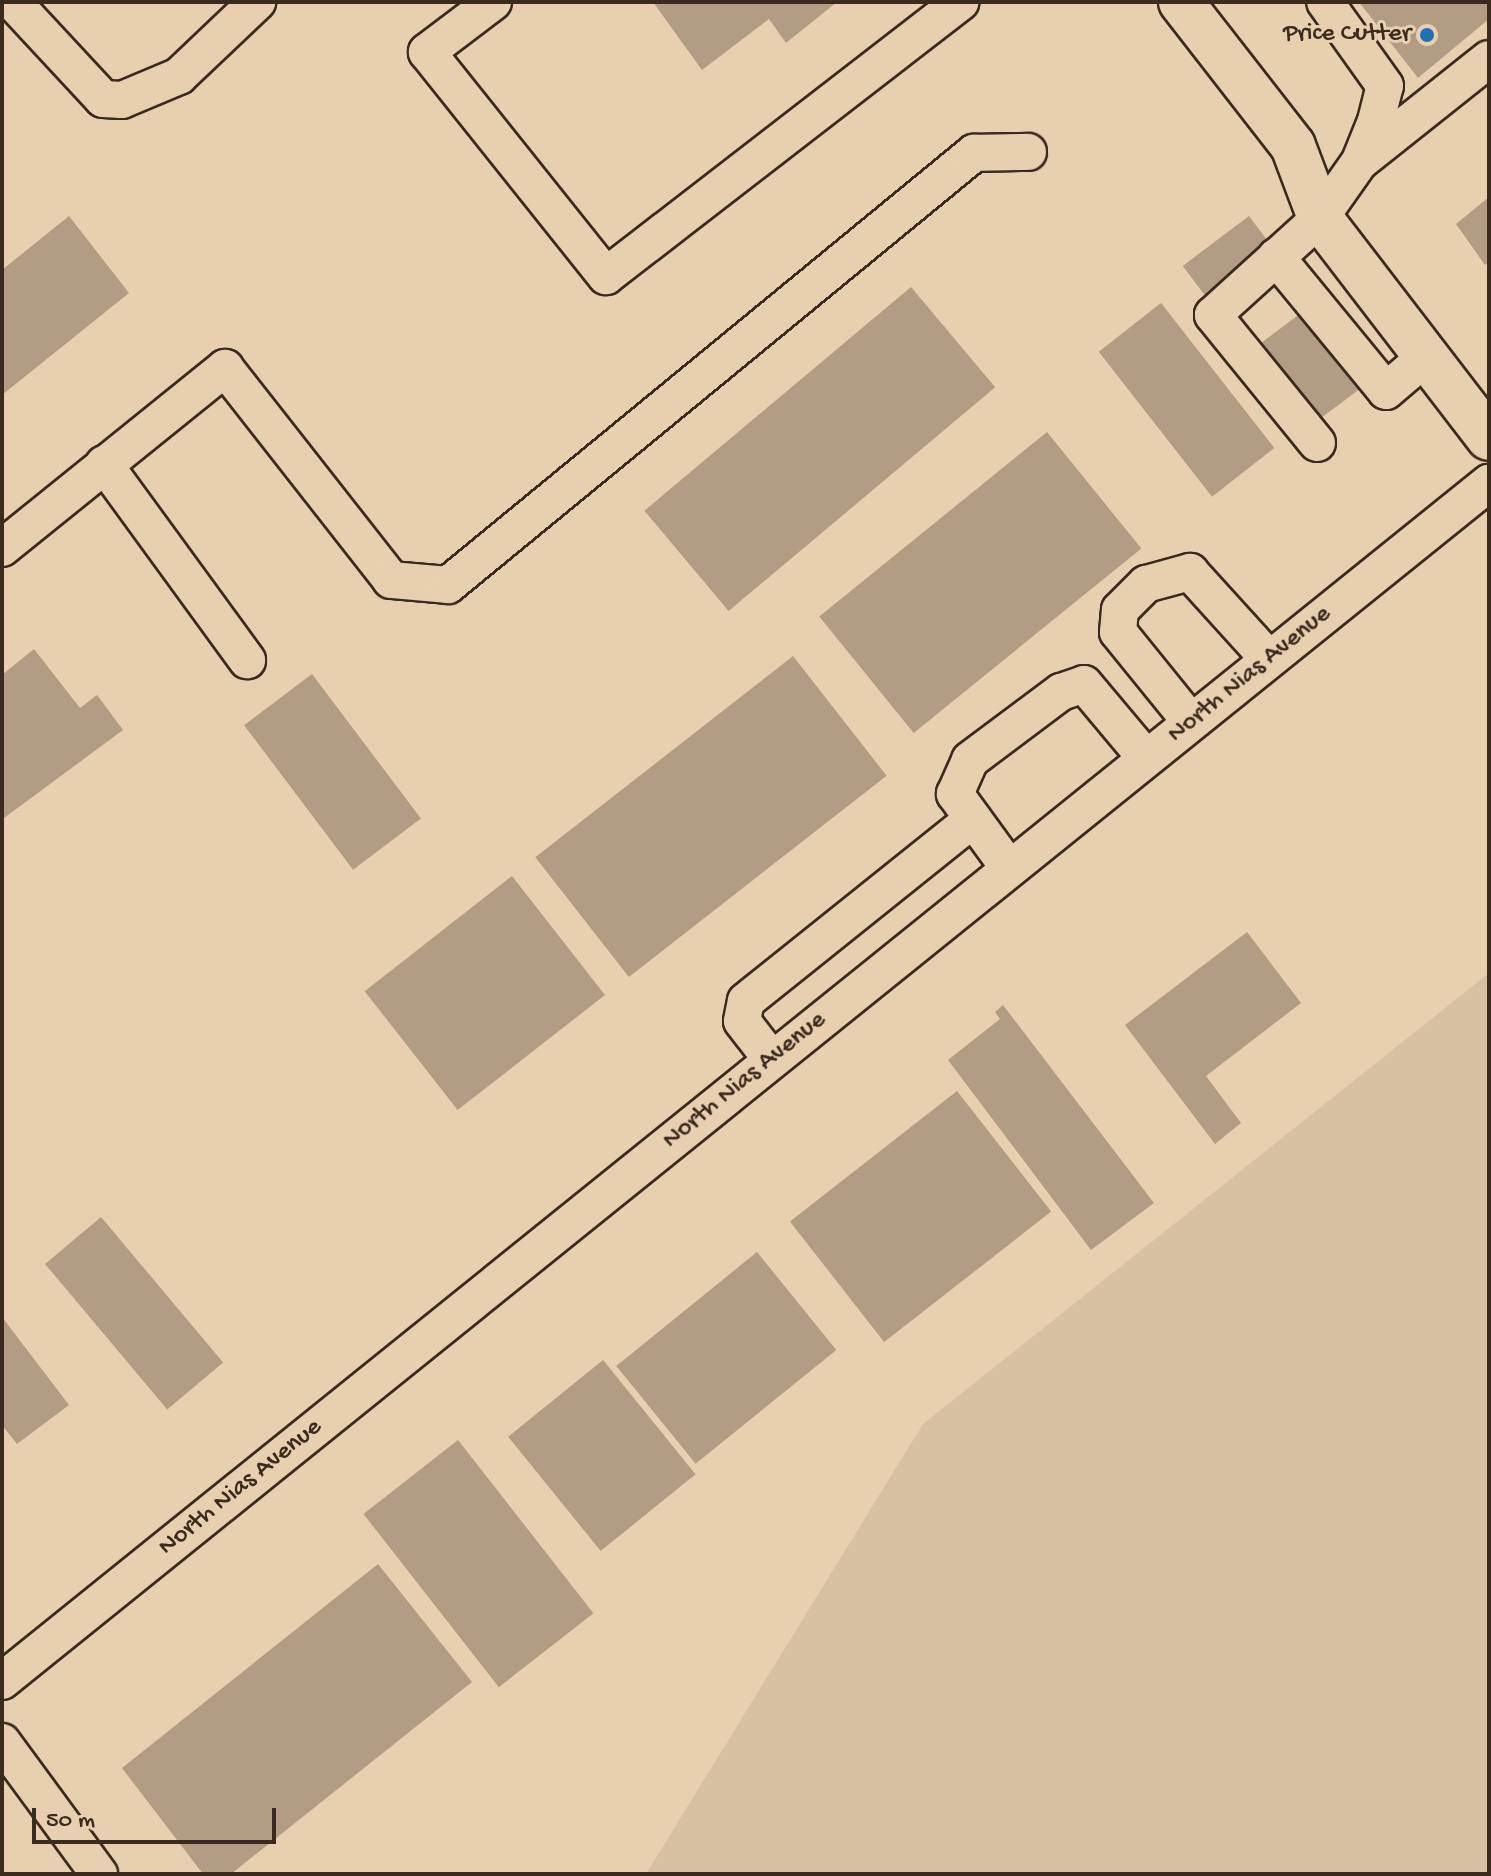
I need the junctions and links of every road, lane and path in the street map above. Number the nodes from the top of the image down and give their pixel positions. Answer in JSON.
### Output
{"nodes":[{"id":1,"x":257,"y":2,"type":"edge"},
{"id":2,"x":493,"y":2,"type":"edge"},
{"id":3,"x":961,"y":2,"type":"edge"},
{"id":4,"x":1181,"y":2,"type":"edge"},
{"id":5,"x":1325,"y":2,"type":"edge"},
{"id":6,"x":10,"y":8,"type":"edge"},
{"id":7,"x":1489,"y":59,"type":"edge"},
{"id":8,"x":1028,"y":152,"type":"dead end"},
{"id":9,"x":1360,"y":161,"type":"junction"},
{"id":10,"x":1320,"y":218,"type":"junction"},
{"id":11,"x":1276,"y":257,"type":"junction"},
{"id":12,"x":1426,"y":357,"type":"junction"},
{"id":13,"x":1489,"y":438,"type":"edge"},
{"id":14,"x":1317,"y":443,"type":"dead end"},
{"id":15,"x":104,"y":464,"type":"junction"},
{"id":16,"x":1489,"y":483,"type":"edge"},
{"id":17,"x":2,"y":548,"type":"edge"},
{"id":18,"x":1269,"y":659,"type":"junction"},
{"id":19,"x":247,"y":660,"type":"dead end"},
{"id":20,"x":1191,"y":722,"type":"junction"},
{"id":21,"x":1146,"y":758,"type":"junction"},
{"id":22,"x":973,"y":819,"type":"junction"},
{"id":23,"x":1009,"y":868,"type":"junction"},
{"id":24,"x":772,"y":1060,"type":"junction"},
{"id":25,"x":2,"y":1681,"type":"edge"},
{"id":26,"x":2,"y":1742,"type":"edge"},
{"id":27,"x":99,"y":1874,"type":"edge"}],
"edges":[{"from":1,"to":6,"type":"street"},
{"from":2,"to":3,"type":"street"},
{"from":4,"to":10,"type":"main road"},
{"from":5,"to":9,"type":"street"},
{"from":7,"to":9,"type":"street"},
{"from":8,"to":15,"type":"street"},
{"from":9,"to":10,"type":"street"},
{"from":10,"to":11,"type":"street"},
{"from":10,"to":12,"type":"main road"},
{"from":11,"to":12,"type":"street"},
{"from":11,"to":14,"type":"street"},
{"from":12,"to":13,"type":"main road"},
{"from":15,"to":17,"type":"street"},
{"from":15,"to":19,"type":"street"},
{"from":16,"to":18,"type":"street","name":"North Nias Avenue"},
{"from":18,"to":20,"type":"street","name":"North Nias Avenue"},
{"from":18,"to":20,"type":"street"},
{"from":20,"to":21,"type":"street","name":"North Nias Avenue"},
{"from":21,"to":22,"type":"street"},
{"from":21,"to":23,"type":"street","name":"North Nias Avenue"},
{"from":22,"to":23,"type":"street"},
{"from":22,"to":24,"type":"street"},
{"from":23,"to":24,"type":"street","name":"North Nias Avenue"},
{"from":24,"to":25,"type":"street","name":"North Nias Avenue"},
{"from":26,"to":27,"type":"street"}]}
